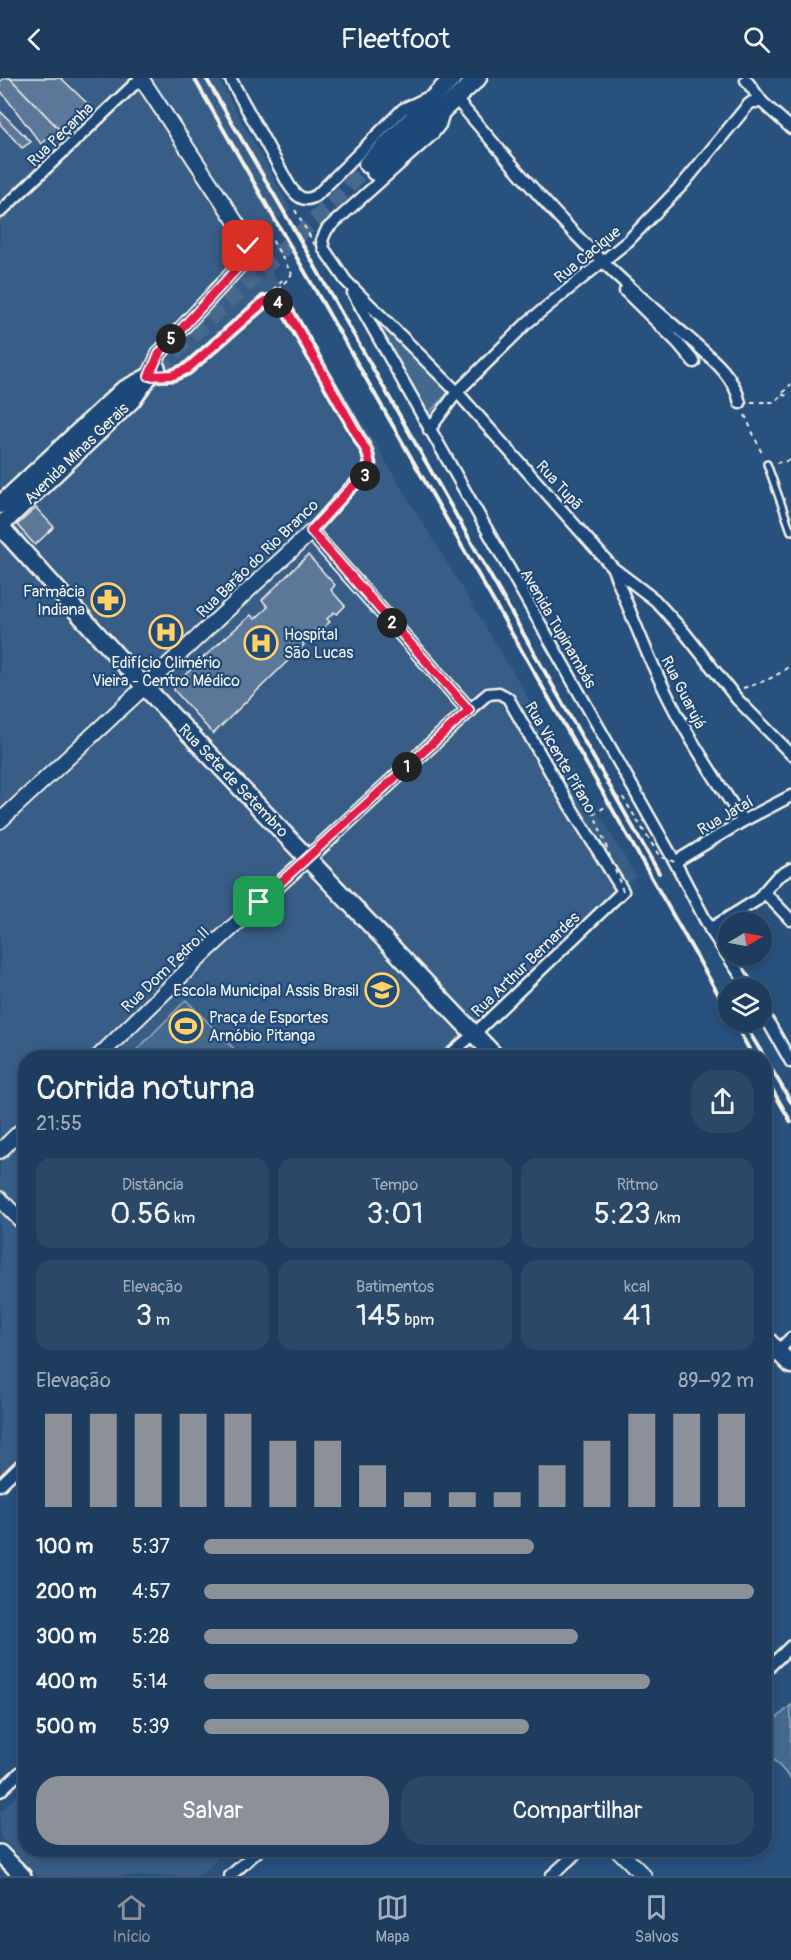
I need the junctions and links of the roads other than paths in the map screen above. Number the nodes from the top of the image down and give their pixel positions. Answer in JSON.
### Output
{"nodes":[{"id":1,"x":141,"y":78,"type":"edge"},
{"id":2,"x":230,"y":78,"type":"edge"},
{"id":3,"x":453,"y":78,"type":"edge"},
{"id":4,"x":478,"y":78,"type":"edge"},
{"id":5,"x":746,"y":80,"type":"dead end"},
{"id":6,"x":437,"y":94,"type":"junction"},
{"id":7,"x":762,"y":102,"type":"junction"},
{"id":8,"x":450,"y":104,"type":"junction"},
{"id":9,"x":791,"y":128,"type":"edge"},
{"id":10,"x":0,"y":212,"type":"edge"},
{"id":11,"x":602,"y":261,"type":"junction"},
{"id":12,"x":615,"y":273,"type":"junction"},
{"id":13,"x":346,"y":281,"type":"junction"},
{"id":14,"x":265,"y":302,"type":"joint"},
{"id":15,"x":694,"y":362,"type":"dead end"},
{"id":16,"x":153,"y":373,"type":"junction"},
{"id":17,"x":457,"y":392,"type":"junction"},
{"id":18,"x":740,"y":403,"type":"road end"},
{"id":19,"x":429,"y":430,"type":"junction"},
{"id":20,"x":767,"y":464,"type":"road end"},
{"id":21,"x":0,"y":506,"type":"edge"},
{"id":22,"x":0,"y":526,"type":"edge"},
{"id":23,"x":311,"y":531,"type":"junction"},
{"id":24,"x":791,"y":531,"type":"edge"},
{"id":25,"x":613,"y":568,"type":"junction"},
{"id":26,"x":144,"y":686,"type":"junction"},
{"id":27,"x":469,"y":710,"type":"junction"},
{"id":28,"x":791,"y":754,"type":"edge"},
{"id":29,"x":791,"y":796,"type":"edge"},
{"id":30,"x":0,"y":821,"type":"edge"},
{"id":31,"x":743,"y":821,"type":"junction"},
{"id":32,"x":308,"y":857,"type":"junction"},
{"id":33,"x":675,"y":862,"type":"junction"},
{"id":34,"x":791,"y":869,"type":"edge"},
{"id":35,"x":623,"y":891,"type":"joint"},
{"id":36,"x":764,"y":892,"type":"junction"},
{"id":37,"x":791,"y":921,"type":"edge"},
{"id":38,"x":710,"y":929,"type":"junction"},
{"id":39,"x":742,"y":978,"type":"edge"},
{"id":40,"x":772,"y":1029,"type":"edge"},
{"id":41,"x":474,"y":1034,"type":"junction"},
{"id":42,"x":105,"y":1050,"type":"edge"},
{"id":43,"x":455,"y":1050,"type":"edge"},
{"id":44,"x":489,"y":1050,"type":"edge"},
{"id":45,"x":791,"y":1062,"type":"edge"},
{"id":46,"x":18,"y":1134,"type":"edge"},
{"id":47,"x":0,"y":1151,"type":"edge"},
{"id":48,"x":0,"y":1199,"type":"edge"},
{"id":49,"x":18,"y":1218,"type":"edge"},
{"id":50,"x":791,"y":1338,"type":"edge"},
{"id":51,"x":772,"y":1345,"type":"edge"},
{"id":52,"x":778,"y":1351,"type":"junction"},
{"id":53,"x":772,"y":1357,"type":"edge"},
{"id":54,"x":791,"y":1365,"type":"edge"},
{"id":55,"x":18,"y":1468,"type":"edge"},
{"id":56,"x":0,"y":1485,"type":"edge"},
{"id":57,"x":791,"y":1646,"type":"edge"},
{"id":58,"x":772,"y":1664,"type":"edge"},
{"id":59,"x":18,"y":1774,"type":"edge"},
{"id":60,"x":0,"y":1791,"type":"edge"},
{"id":61,"x":0,"y":1853,"type":"edge"},
{"id":62,"x":251,"y":1857,"type":"edge"},
{"id":63,"x":572,"y":1857,"type":"edge"},
{"id":64,"x":625,"y":1857,"type":"edge"},
{"id":65,"x":23,"y":1876,"type":"edge"},
{"id":66,"x":230,"y":1876,"type":"edge"},
{"id":67,"x":551,"y":1876,"type":"edge"},
{"id":68,"x":644,"y":1876,"type":"edge"}],
"edges":[{"from":1,"to":10,"type":"street","name":"Rua Peçanha"},
{"from":1,"to":16,"type":"street","name":"Avenida Minas Gerais"},
{"from":2,"to":6,"type":"street"},
{"from":3,"to":6,"type":"main road"},
{"from":4,"to":8,"type":"main road"},
{"from":5,"to":7,"type":"street"},
{"from":6,"to":8,"type":"main road"},
{"from":7,"to":9,"type":"street"},
{"from":7,"to":11,"type":"street","name":"Rua Cacique"},
{"from":8,"to":11,"type":"street"},
{"from":8,"to":13,"type":"street","name":"Rua Tupã"},
{"from":11,"to":12,"type":"street"},
{"from":11,"to":17,"type":"street","name":"Rua Cacique"},
{"from":12,"to":15,"type":"street"},
{"from":12,"to":18,"type":"street"},
{"from":13,"to":17,"type":"street","name":"Rua Tupã"},
{"from":13,"to":19,"type":"street","name":"Avenida Tupinambás"},
{"from":14,"to":16,"type":"street","name":"Avenida Minas Gerais"},
{"from":14,"to":23,"type":"street","name":"Rua Barão do Rio Branco"},
{"from":16,"to":21,"type":"main road","name":"Avenida Minas Gerais"},
{"from":16,"to":22,"type":"main road","name":"Avenida Minas Gerais"},
{"from":17,"to":19,"type":"street","name":"Rua Cacique"},
{"from":17,"to":25,"type":"street","name":"Rua Tupã"},
{"from":19,"to":33,"type":"street","name":"Avenida Tupinambás"},
{"from":20,"to":24,"type":"lane"},
{"from":22,"to":26,"type":"main road","name":"Rua Sete de Setembro"},
{"from":23,"to":26,"type":"street","name":"Rua Barão do Rio Branco"},
{"from":23,"to":27,"type":"street"},
{"from":25,"to":28,"type":"street","name":"Rua Tupã"},
{"from":25,"to":31,"type":"street","name":"Rua Guarujá"},
{"from":26,"to":30,"type":"street","name":"Rua Barão do Rio Branco"},
{"from":26,"to":32,"type":"main road","name":"Rua Sete de Setembro"},
{"from":27,"to":32,"type":"street","name":"Rua Dom Pedro II"},
{"from":27,"to":35,"type":"street","name":"Rua Vicente Pifano"},
{"from":29,"to":31,"type":"street","name":"Rua Jataí"},
{"from":31,"to":33,"type":"street","name":"Rua Jataí"},
{"from":32,"to":41,"type":"main road","name":"Rua Sete de Setembro"},
{"from":32,"to":42,"type":"street","name":"Rua Dom Pedro II"},
{"from":33,"to":38,"type":"street","name":"Avenida Tupinambás"},
{"from":34,"to":36,"type":"street"},
{"from":35,"to":41,"type":"street","name":"Rua Arthur Bernardes"},
{"from":36,"to":37,"type":"street"},
{"from":36,"to":38,"type":"street"},
{"from":38,"to":39,"type":"street","name":"Avenida Tupinambás"},
{"from":40,"to":45,"type":"street"},
{"from":41,"to":43,"type":"street","name":"Rua Arthur Bernardes"},
{"from":41,"to":44,"type":"main road","name":"Rua Sete de Setembro"},
{"from":46,"to":47,"type":"street"},
{"from":48,"to":49,"type":"street"},
{"from":50,"to":52,"type":"street"},
{"from":51,"to":52,"type":"main road"},
{"from":52,"to":53,"type":"street"},
{"from":52,"to":54,"type":"main road"},
{"from":55,"to":56,"type":"street"},
{"from":57,"to":58,"type":"street"},
{"from":59,"to":60,"type":"street"},
{"from":61,"to":65,"type":"main road"},
{"from":62,"to":66,"type":"street"},
{"from":63,"to":67,"type":"street"},
{"from":64,"to":68,"type":"street"}]}
